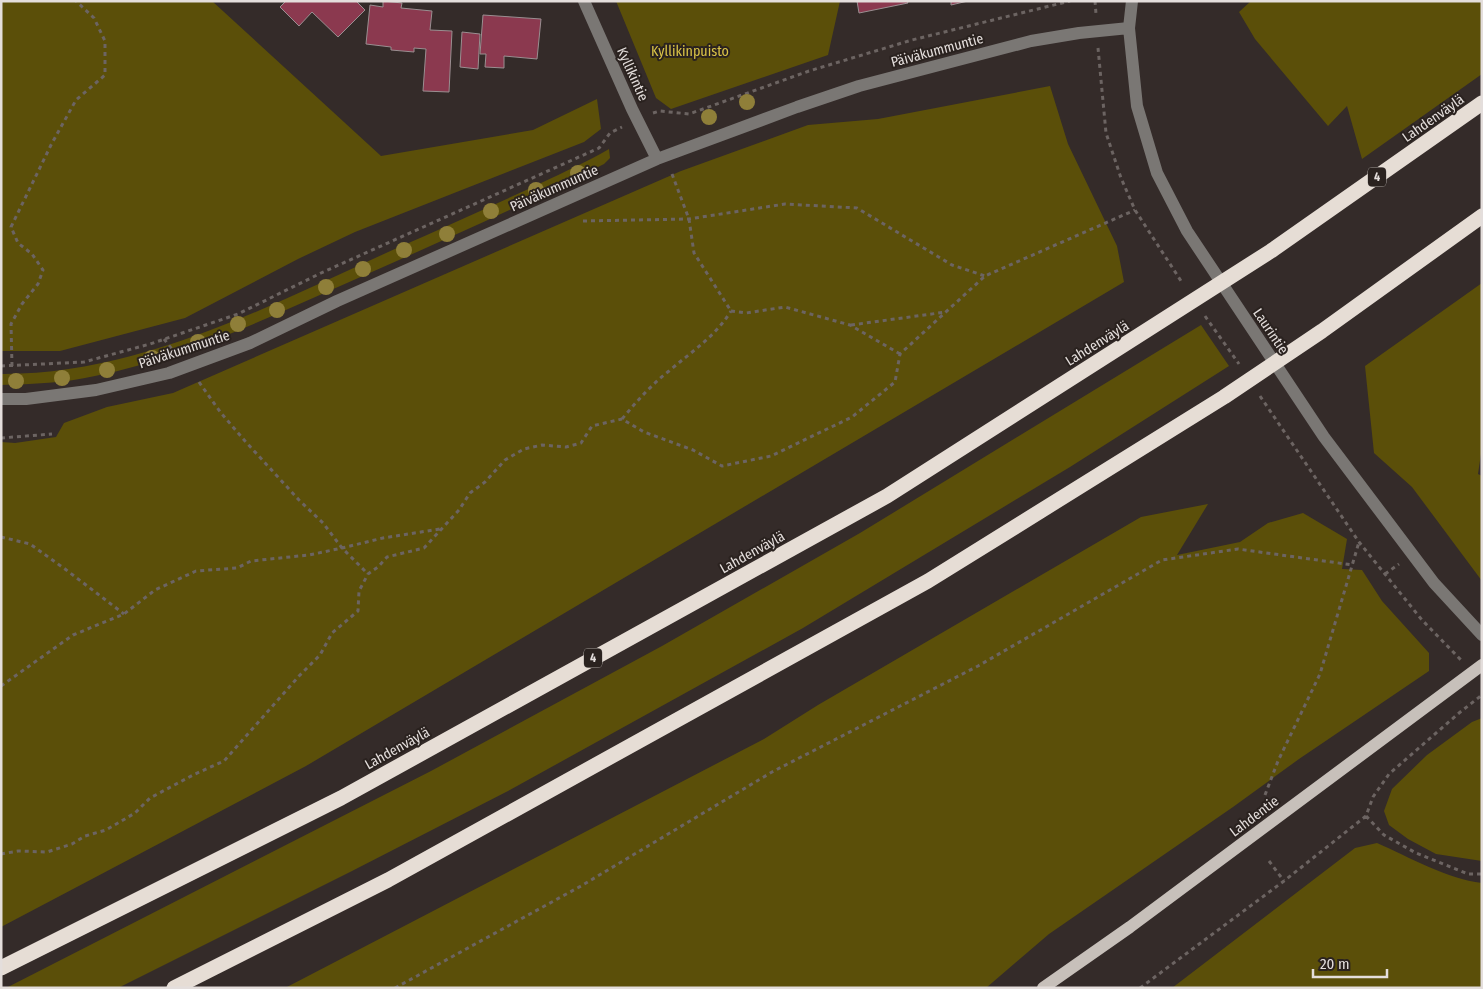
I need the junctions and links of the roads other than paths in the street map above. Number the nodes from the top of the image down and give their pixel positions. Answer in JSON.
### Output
{"nodes":[{"id":1,"x":584,"y":1,"type":"edge"},
{"id":2,"x":1132,"y":1,"type":"edge"},
{"id":3,"x":1129,"y":28,"type":"junction"},
{"id":4,"x":1482,"y":103,"type":"edge"},
{"id":5,"x":661,"y":157,"type":"junction"},
{"id":6,"x":1482,"y":216,"type":"edge"},
{"id":7,"x":1,"y":399,"type":"edge"},
{"id":8,"x":1482,"y":635,"type":"edge"},
{"id":9,"x":1482,"y":665,"type":"edge"},
{"id":10,"x":1,"y":968,"type":"edge"},
{"id":11,"x":174,"y":988,"type":"edge"},
{"id":12,"x":1043,"y":988,"type":"edge"}],
"edges":[{"from":1,"to":5,"type":"street","name":"Kyllikintie"},
{"from":2,"to":3,"type":"street","name":"Laurintie"},
{"from":3,"to":5,"type":"street","name":"Päiväkummuntie"},
{"from":3,"to":8,"type":"street","name":"Laurintie"},
{"from":4,"to":10,"type":"highway","name":"Lahdenväylä","number":"4"},
{"from":5,"to":7,"type":"street","name":"Päiväkummuntie"},
{"from":6,"to":11,"type":"highway"},
{"from":9,"to":12,"type":"main road","name":"Lahdentie"}]}
